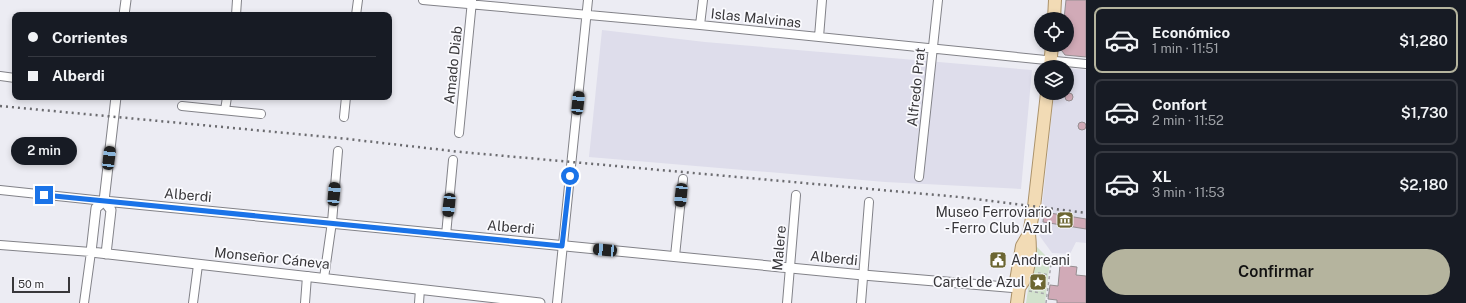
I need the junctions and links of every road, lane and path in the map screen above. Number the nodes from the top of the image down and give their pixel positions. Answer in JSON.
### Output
{"nodes":[{"id":1,"x":126,"y":0,"type":"edge"},
{"id":2,"x":237,"y":0,"type":"edge"},
{"id":3,"x":358,"y":0,"type":"edge"},
{"id":4,"x":423,"y":0,"type":"edge"},
{"id":5,"x":588,"y":0,"type":"edge"},
{"id":6,"x":703,"y":0,"type":"edge"},
{"id":7,"x":822,"y":0,"type":"edge"},
{"id":8,"x":938,"y":0,"type":"edge"},
{"id":9,"x":1055,"y":0,"type":"edge"},
{"id":10,"x":472,"y":2,"type":"edge"},
{"id":11,"x":124,"y":12,"type":"edge"},
{"id":12,"x":236,"y":12,"type":"edge"},
{"id":13,"x":356,"y":12,"type":"edge"},
{"id":14,"x":1054,"y":12,"type":"edge"},
{"id":15,"x":587,"y":15,"type":"junction"},
{"id":16,"x":700,"y":25,"type":"junction"},
{"id":17,"x":819,"y":37,"type":"junction"},
{"id":18,"x":933,"y":49,"type":"junction"},
{"id":19,"x":1034,"y":62,"type":"edge"},
{"id":20,"x":1074,"y":64,"type":"edge"},
{"id":21,"x":1086,"y":64,"type":"edge"},
{"id":22,"x":0,"y":76,"type":"edge"},
{"id":23,"x":12,"y":78,"type":"edge"},
{"id":24,"x":116,"y":100,"type":"edge"},
{"id":25,"x":227,"y":100,"type":"edge"},
{"id":26,"x":346,"y":100,"type":"edge"},
{"id":27,"x":1046,"y":100,"type":"edge"},
{"id":28,"x":182,"y":106,"type":"dead end"},
{"id":29,"x":225,"y":110,"type":"junction"},
{"id":30,"x":261,"y":114,"type":"dead end"},
{"id":31,"x":344,"y":117,"type":"dead end"},
{"id":32,"x":459,"y":133,"type":"dead end"},
{"id":33,"x":338,"y":151,"type":"dead end"},
{"id":34,"x":453,"y":160,"type":"dead end"},
{"id":35,"x":919,"y":177,"type":"dead end"},
{"id":36,"x":683,"y":180,"type":"dead end"},
{"id":37,"x":0,"y":190,"type":"edge"},
{"id":38,"x":796,"y":195,"type":"dead end"},
{"id":39,"x":104,"y":201,"type":"junction"},
{"id":40,"x":869,"y":202,"type":"dead end"},
{"id":41,"x":332,"y":222,"type":"junction"},
{"id":42,"x":446,"y":234,"type":"junction"},
{"id":43,"x":1029,"y":234,"type":"junction"},
{"id":44,"x":0,"y":245,"type":"edge"},
{"id":45,"x":562,"y":246,"type":"junction"},
{"id":46,"x":91,"y":252,"type":"junction"},
{"id":47,"x":106,"y":254,"type":"junction"},
{"id":48,"x":675,"y":256,"type":"junction"},
{"id":49,"x":1052,"y":256,"type":"dead end"},
{"id":50,"x":198,"y":265,"type":"junction"},
{"id":51,"x":790,"y":267,"type":"junction"},
{"id":52,"x":1027,"y":270,"type":"junction"},
{"id":53,"x":863,"y":275,"type":"junction"},
{"id":54,"x":1049,"y":275,"type":"junction"},
{"id":55,"x":307,"y":276,"type":"junction"},
{"id":56,"x":324,"y":278,"type":"junction"},
{"id":57,"x":1019,"y":288,"type":"junction"},
{"id":58,"x":420,"y":289,"type":"junction"},
{"id":59,"x":1047,"y":294,"type":"junction"},
{"id":60,"x":524,"y":302,"type":"edge"},
{"id":61,"x":84,"y":303,"type":"edge"},
{"id":62,"x":193,"y":303,"type":"edge"},
{"id":63,"x":305,"y":303,"type":"edge"},
{"id":64,"x":418,"y":303,"type":"edge"},
{"id":65,"x":540,"y":303,"type":"edge"},
{"id":66,"x":557,"y":303,"type":"edge"},
{"id":67,"x":787,"y":303,"type":"edge"},
{"id":68,"x":861,"y":303,"type":"edge"},
{"id":69,"x":1018,"y":303,"type":"edge"},
{"id":70,"x":1046,"y":303,"type":"edge"}],
"edges":[{"from":1,"to":11,"type":"street"},
{"from":2,"to":12,"type":"street"},
{"from":3,"to":13,"type":"street"},
{"from":4,"to":10,"type":"street","name":"Islas Malvinas"},
{"from":5,"to":15,"type":"street"},
{"from":6,"to":16,"type":"street"},
{"from":7,"to":17,"type":"street"},
{"from":8,"to":18,"type":"street","name":"Alfredo Prat"},
{"from":9,"to":14,"type":"main road"},
{"from":10,"to":15,"type":"street","name":"Islas Malvinas"},
{"from":10,"to":32,"type":"street","name":"Amado Diab"},
{"from":15,"to":16,"type":"street","name":"Islas Malvinas"},
{"from":15,"to":45,"type":"street"},
{"from":16,"to":17,"type":"street","name":"Islas Malvinas"},
{"from":17,"to":18,"type":"street","name":"Islas Malvinas"},
{"from":18,"to":19,"type":"street","name":"Islas Malvinas"},
{"from":18,"to":35,"type":"street","name":"Alfredo Prat"},
{"from":20,"to":21,"type":"street","name":"Islas Malvinas"},
{"from":22,"to":23,"type":"street"},
{"from":24,"to":39,"type":"street"},
{"from":25,"to":29,"type":"street"},
{"from":26,"to":31,"type":"street"},
{"from":27,"to":43,"type":"main road"},
{"from":28,"to":29,"type":"street"},
{"from":29,"to":30,"type":"street"},
{"from":33,"to":41,"type":"street"},
{"from":34,"to":42,"type":"street"},
{"from":36,"to":48,"type":"street"},
{"from":37,"to":39,"type":"street","name":"Alberdi"},
{"from":38,"to":51,"type":"street","name":"Malere"},
{"from":39,"to":41,"type":"street","name":"Alberdi"},
{"from":39,"to":46,"type":"street"},
{"from":39,"to":47,"type":"street"},
{"from":40,"to":53,"type":"street"},
{"from":41,"to":42,"type":"street","name":"Alberdi"},
{"from":41,"to":56,"type":"street"},
{"from":42,"to":45,"type":"street","name":"Alberdi"},
{"from":43,"to":52,"type":"main road"},
{"from":43,"to":57,"type":"main road"},
{"from":44,"to":46,"type":"street","name":"Monseñor Cáneva"},
{"from":45,"to":48,"type":"street","name":"Alberdi"},
{"from":45,"to":66,"type":"street"},
{"from":46,"to":47,"type":"street","name":"Monseñor Cáneva"},
{"from":46,"to":61,"type":"street"},
{"from":47,"to":50,"type":"street","name":"Monseñor Cáneva"},
{"from":48,"to":51,"type":"street","name":"Alberdi"},
{"from":49,"to":54,"type":"path"},
{"from":50,"to":55,"type":"street","name":"Monseñor Cáneva"},
{"from":50,"to":62,"type":"street"},
{"from":51,"to":53,"type":"street","name":"Alberdi"},
{"from":51,"to":67,"type":"street","name":"Malere"},
{"from":52,"to":54,"type":"path"},
{"from":52,"to":57,"type":"main road"},
{"from":53,"to":57,"type":"street","name":"Alberdi"},
{"from":53,"to":68,"type":"street"},
{"from":54,"to":59,"type":"path"},
{"from":55,"to":56,"type":"street","name":"Monseñor Cáneva"},
{"from":55,"to":63,"type":"street"},
{"from":56,"to":58,"type":"street","name":"Monseñor Cáneva"},
{"from":57,"to":59,"type":"path"},
{"from":57,"to":69,"type":"main road"},
{"from":58,"to":60,"type":"street","name":"Monseñor Cáneva"},
{"from":58,"to":64,"type":"street"},
{"from":59,"to":70,"type":"path"},
{"from":60,"to":65,"type":"street","name":"Monseñor Cáneva"}]}
